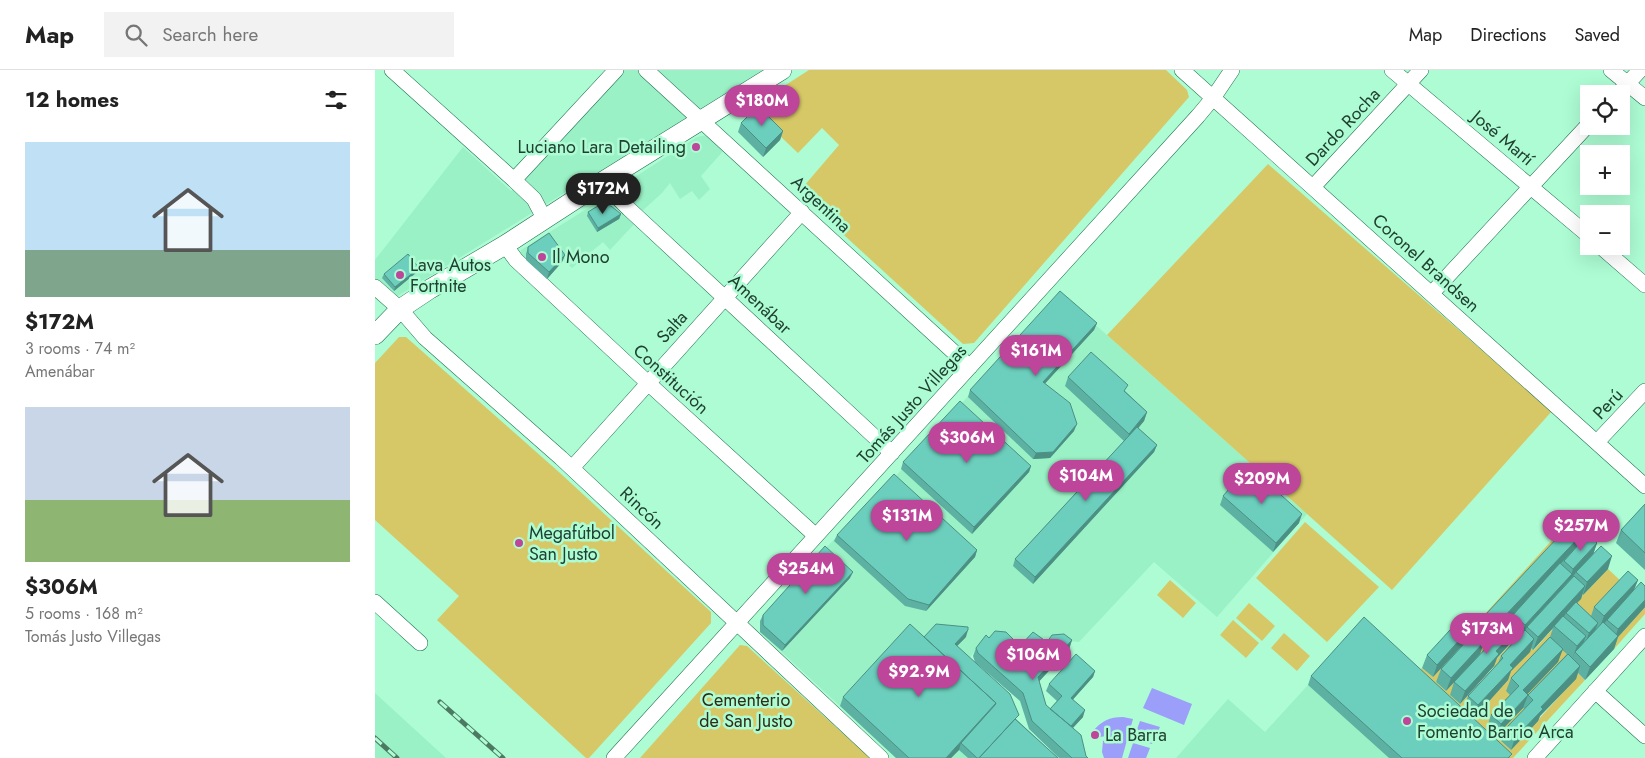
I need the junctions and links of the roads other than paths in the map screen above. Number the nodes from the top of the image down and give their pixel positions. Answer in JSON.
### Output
{"nodes":[{"id":1,"x":392,"y":70,"type":"edge"},
{"id":2,"x":615,"y":70,"type":"edge"},
{"id":3,"x":646,"y":70,"type":"edge"},
{"id":4,"x":783,"y":70,"type":"edge"},
{"id":5,"x":1182,"y":70,"type":"edge"},
{"id":6,"x":1232,"y":70,"type":"edge"},
{"id":7,"x":1392,"y":70,"type":"edge"},
{"id":8,"x":1421,"y":70,"type":"edge"},
{"id":9,"x":1611,"y":70,"type":"edge"},
{"id":10,"x":1640,"y":70,"type":"edge"},
{"id":11,"x":1408,"y":84,"type":"junction"},
{"id":12,"x":1620,"y":85,"type":"edge"},
{"id":13,"x":1626,"y":85,"type":"edge"},
{"id":14,"x":1630,"y":92,"type":"edge"},
{"id":15,"x":1213,"y":98,"type":"junction"},
{"id":16,"x":1645,"y":98,"type":"edge"},
{"id":17,"x":701,"y":121,"type":"junction"},
{"id":18,"x":1580,"y":133,"type":"edge"},
{"id":19,"x":514,"y":180,"type":"junction"},
{"id":20,"x":605,"y":180,"type":"junction"},
{"id":21,"x":1530,"y":186,"type":"junction"},
{"id":22,"x":1313,"y":187,"type":"junction"},
{"id":23,"x":802,"y":212,"type":"junction"},
{"id":24,"x":545,"y":220,"type":"junction"},
{"id":25,"x":1580,"y":228,"type":"edge"},
{"id":26,"x":505,"y":245,"type":"junction"},
{"id":27,"x":1610,"y":255,"type":"edge"},
{"id":28,"x":1645,"y":285,"type":"edge"},
{"id":29,"x":375,"y":287,"type":"edge"},
{"id":30,"x":1432,"y":293,"type":"junction"},
{"id":31,"x":724,"y":297,"type":"junction"},
{"id":32,"x":400,"y":309,"type":"junction"},
{"id":33,"x":375,"y":334,"type":"edge"},
{"id":34,"x":970,"y":368,"type":"junction"},
{"id":35,"x":648,"y":383,"type":"junction"},
{"id":36,"x":1645,"y":391,"type":"edge"},
{"id":37,"x":1597,"y":442,"type":"junction"},
{"id":38,"x":892,"y":453,"type":"junction"},
{"id":39,"x":572,"y":468,"type":"junction"},
{"id":40,"x":1645,"y":486,"type":"edge"},
{"id":41,"x":817,"y":536,"type":"junction"},
{"id":42,"x":375,"y":602,"type":"edge"},
{"id":43,"x":737,"y":624,"type":"junction"},
{"id":44,"x":1645,"y":636,"type":"edge"},
{"id":45,"x":420,"y":643,"type":"dead end"},
{"id":46,"x":1595,"y":691,"type":"junction"},
{"id":47,"x":1645,"y":736,"type":"edge"},
{"id":48,"x":614,"y":758,"type":"edge"},
{"id":49,"x":881,"y":758,"type":"edge"},
{"id":50,"x":1535,"y":758,"type":"edge"}],
"edges":[{"from":1,"to":19,"type":"street"},
{"from":2,"to":19,"type":"street"},
{"from":3,"to":17,"type":"street","name":"Argentina"},
{"from":4,"to":17,"type":"main road"},
{"from":5,"to":15,"type":"street","name":"Coronel Brandsen"},
{"from":6,"to":15,"type":"street","name":"Tomás Justo Villegas"},
{"from":7,"to":11,"type":"street","name":"José Martí"},
{"from":8,"to":11,"type":"street","name":"Dardo Rocha"},
{"from":9,"to":12,"type":"street"},
{"from":10,"to":13,"type":"street"},
{"from":11,"to":21,"type":"street","name":"José Martí"},
{"from":11,"to":22,"type":"street","name":"Dardo Rocha"},
{"from":14,"to":16,"type":"street"},
{"from":15,"to":22,"type":"street","name":"Coronel Brandsen"},
{"from":15,"to":34,"type":"street","name":"Tomás Justo Villegas"},
{"from":17,"to":20,"type":"main road"},
{"from":17,"to":23,"type":"street","name":"Argentina"},
{"from":18,"to":21,"type":"street"},
{"from":19,"to":24,"type":"street"},
{"from":20,"to":24,"type":"main road"},
{"from":20,"to":31,"type":"street","name":"Amenábar"},
{"from":21,"to":25,"type":"street","name":"José Martí"},
{"from":21,"to":30,"type":"street"},
{"from":22,"to":30,"type":"street","name":"Coronel Brandsen"},
{"from":23,"to":31,"type":"street","name":"Salta"},
{"from":23,"to":34,"type":"street","name":"Argentina"},
{"from":24,"to":26,"type":"main road"},
{"from":26,"to":32,"type":"main road"},
{"from":26,"to":35,"type":"street","name":"Constitución"},
{"from":27,"to":28,"type":"street"},
{"from":29,"to":32,"type":"street","name":"Rincón"},
{"from":30,"to":37,"type":"street","name":"Coronel Brandsen"},
{"from":31,"to":35,"type":"street","name":"Salta"},
{"from":31,"to":38,"type":"street","name":"Amenábar"},
{"from":32,"to":33,"type":"main road"},
{"from":32,"to":39,"type":"street","name":"Rincón"},
{"from":34,"to":38,"type":"street","name":"Tomás Justo Villegas"},
{"from":35,"to":39,"type":"street","name":"Salta"},
{"from":35,"to":41,"type":"street","name":"Constitución"},
{"from":36,"to":37,"type":"street","name":"Perú"},
{"from":37,"to":40,"type":"street","name":"Coronel Brandsen"},
{"from":38,"to":41,"type":"street","name":"Tomás Justo Villegas"},
{"from":39,"to":43,"type":"street","name":"Rincón"},
{"from":41,"to":43,"type":"street","name":"Tomás Justo Villegas"},
{"from":42,"to":45,"type":"street"},
{"from":43,"to":48,"type":"street","name":"Tomás Justo Villegas"},
{"from":43,"to":49,"type":"street","name":"Rincón"},
{"from":44,"to":46,"type":"street"},
{"from":46,"to":47,"type":"street"},
{"from":46,"to":50,"type":"street"}]}
